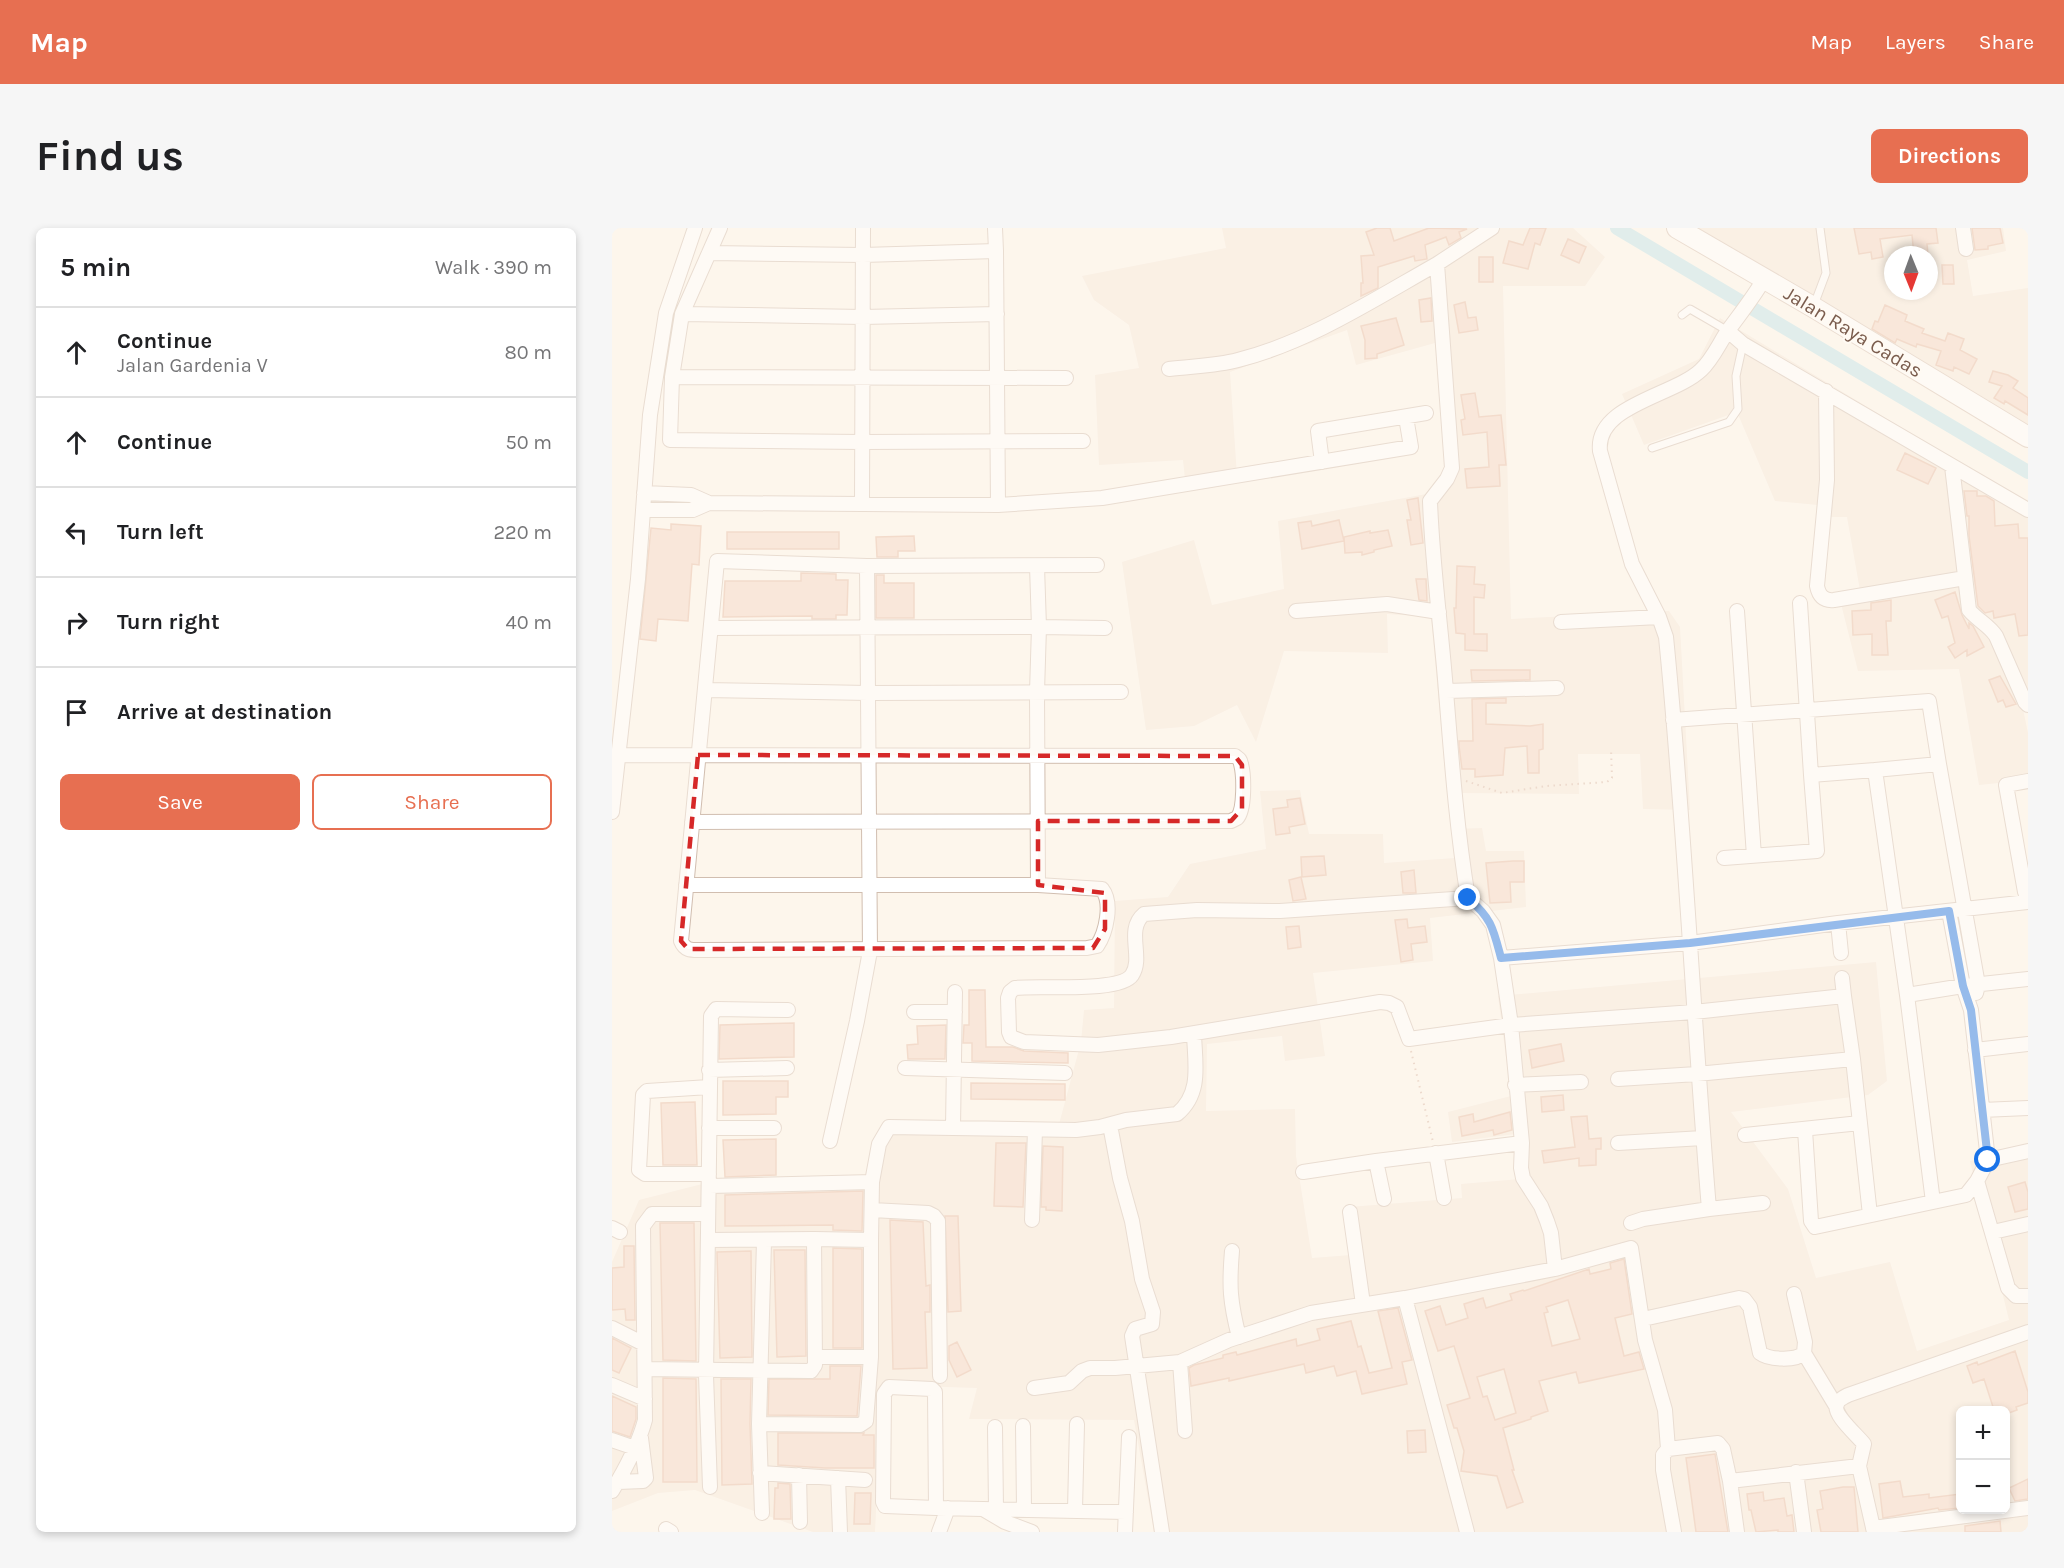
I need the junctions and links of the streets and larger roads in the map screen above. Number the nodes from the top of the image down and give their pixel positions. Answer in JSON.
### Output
{"nodes":[{"id":1,"x":696,"y":228,"type":"edge"},
{"id":2,"x":720,"y":228,"type":"edge"},
{"id":3,"x":863,"y":228,"type":"edge"},
{"id":4,"x":995,"y":228,"type":"edge"},
{"id":5,"x":1492,"y":228,"type":"edge"},
{"id":6,"x":1677,"y":228,"type":"edge"},
{"id":7,"x":1964,"y":228,"type":"edge"},
{"id":8,"x":1966,"y":249,"type":"dead end"},
{"id":9,"x":996,"y":251,"type":"junction"},
{"id":10,"x":709,"y":253,"type":"junction"},
{"id":11,"x":863,"y":255,"type":"junction"},
{"id":12,"x":1437,"y":264,"type":"junction"},
{"id":13,"x":1759,"y":286,"type":"junction"},
{"id":14,"x":682,"y":314,"type":"junction"},
{"id":15,"x":997,"y":314,"type":"junction"},
{"id":16,"x":863,"y":317,"type":"junction"},
{"id":17,"x":1732,"y":326,"type":"junction"},
{"id":18,"x":1169,"y":369,"type":"dead end"},
{"id":19,"x":672,"y":377,"type":"junction"},
{"id":20,"x":998,"y":378,"type":"junction"},
{"id":21,"x":1066,"y":378,"type":"dead end"},
{"id":22,"x":863,"y":379,"type":"junction"},
{"id":23,"x":1826,"y":391,"type":"junction"},
{"id":24,"x":1426,"y":413,"type":"dead end"},
{"id":25,"x":1406,"y":417,"type":"junction"},
{"id":26,"x":2028,"y":437,"type":"edge"},
{"id":27,"x":997,"y":441,"type":"junction"},
{"id":28,"x":1083,"y":441,"type":"dead end"},
{"id":29,"x":862,"y":442,"type":"junction"},
{"id":30,"x":1322,"y":462,"type":"junction"},
{"id":31,"x":1952,"y":466,"type":"junction"},
{"id":32,"x":644,"y":493,"type":"junction"},
{"id":33,"x":709,"y":504,"type":"junction"},
{"id":34,"x":862,"y":504,"type":"junction"},
{"id":35,"x":998,"y":505,"type":"junction"},
{"id":36,"x":643,"y":510,"type":"junction"},
{"id":37,"x":2028,"y":510,"type":"edge"},
{"id":38,"x":867,"y":566,"type":"junction"},
{"id":39,"x":1036,"y":566,"type":"junction"},
{"id":40,"x":1097,"y":566,"type":"dead end"},
{"id":41,"x":1965,"y":578,"type":"junction"},
{"id":42,"x":1800,"y":603,"type":"dead end"},
{"id":43,"x":1296,"y":611,"type":"dead end"},
{"id":44,"x":1737,"y":611,"type":"dead end"},
{"id":45,"x":1439,"y":612,"type":"junction"},
{"id":46,"x":1659,"y":618,"type":"junction"},
{"id":47,"x":1561,"y":622,"type":"dead end"},
{"id":48,"x":1039,"y":627,"type":"junction"},
{"id":49,"x":711,"y":628,"type":"junction"},
{"id":50,"x":1105,"y":628,"type":"dead end"},
{"id":51,"x":868,"y":629,"type":"junction"},
{"id":52,"x":1557,"y":688,"type":"dead end"},
{"id":53,"x":705,"y":690,"type":"junction"},
{"id":54,"x":1446,"y":691,"type":"junction"},
{"id":55,"x":1037,"y":692,"type":"junction"},
{"id":56,"x":1121,"y":692,"type":"dead end"},
{"id":57,"x":868,"y":693,"type":"junction"},
{"id":58,"x":2028,"y":705,"type":"edge"},
{"id":59,"x":1808,"y":710,"type":"junction"},
{"id":60,"x":1743,"y":715,"type":"junction"},
{"id":61,"x":1672,"y":720,"type":"junction"},
{"id":62,"x":618,"y":755,"type":"junction"},
{"id":63,"x":698,"y":755,"type":"junction"},
{"id":64,"x":869,"y":755,"type":"junction"},
{"id":65,"x":1037,"y":756,"type":"junction"},
{"id":66,"x":1939,"y":764,"type":"junction"},
{"id":67,"x":1875,"y":770,"type":"junction"},
{"id":68,"x":1812,"y":775,"type":"junction"},
{"id":69,"x":2028,"y":781,"type":"edge"},
{"id":70,"x":612,"y":812,"type":"edge"},
{"id":71,"x":1038,"y":820,"type":"junction"},
{"id":72,"x":692,"y":822,"type":"junction"},
{"id":73,"x":869,"y":822,"type":"junction"},
{"id":74,"x":2023,"y":846,"type":"edge"},
{"id":75,"x":1754,"y":856,"type":"junction"},
{"id":76,"x":1724,"y":858,"type":"dead end"},
{"id":77,"x":686,"y":885,"type":"junction"},
{"id":78,"x":1038,"y":885,"type":"junction"},
{"id":79,"x":870,"y":886,"type":"junction"},
{"id":80,"x":2026,"y":897,"type":"edge"},
{"id":81,"x":1468,"y":898,"type":"junction"},
{"id":82,"x":1965,"y":909,"type":"junction"},
{"id":83,"x":1949,"y":911,"type":"junction"},
{"id":84,"x":1897,"y":917,"type":"junction"},
{"id":85,"x":1839,"y":923,"type":"junction"},
{"id":86,"x":1690,"y":943,"type":"junction"},
{"id":87,"x":870,"y":951,"type":"junction"},
{"id":88,"x":1840,"y":953,"type":"dead end"},
{"id":89,"x":1501,"y":958,"type":"junction"},
{"id":90,"x":1842,"y":978,"type":"dead end"},
{"id":91,"x":2028,"y":979,"type":"edge"},
{"id":92,"x":1978,"y":985,"type":"junction"},
{"id":93,"x":1963,"y":986,"type":"junction"},
{"id":94,"x":955,"y":992,"type":"dead end"},
{"id":95,"x":1907,"y":995,"type":"junction"},
{"id":96,"x":1844,"y":996,"type":"junction"},
{"id":97,"x":788,"y":1010,"type":"dead end"},
{"id":98,"x":1971,"y":1010,"type":"junction"},
{"id":99,"x":915,"y":1012,"type":"dead end"},
{"id":100,"x":955,"y":1012,"type":"junction"},
{"id":101,"x":1694,"y":1012,"type":"junction"},
{"id":102,"x":1510,"y":1025,"type":"junction"},
{"id":103,"x":1194,"y":1034,"type":"junction"},
{"id":104,"x":2028,"y":1044,"type":"edge"},
{"id":105,"x":1975,"y":1050,"type":"junction"},
{"id":106,"x":1853,"y":1059,"type":"junction"},
{"id":107,"x":787,"y":1068,"type":"dead end"},
{"id":108,"x":905,"y":1068,"type":"dead end"},
{"id":109,"x":709,"y":1070,"type":"junction"},
{"id":110,"x":954,"y":1070,"type":"junction"},
{"id":111,"x":1065,"y":1073,"type":"dead end"},
{"id":112,"x":1697,"y":1074,"type":"junction"},
{"id":113,"x":1618,"y":1079,"type":"dead end"},
{"id":114,"x":1581,"y":1082,"type":"dead end"},
{"id":115,"x":1515,"y":1085,"type":"junction"},
{"id":116,"x":710,"y":1087,"type":"junction"},
{"id":117,"x":2028,"y":1108,"type":"edge"},
{"id":118,"x":1982,"y":1110,"type":"junction"},
{"id":119,"x":1860,"y":1123,"type":"junction"},
{"id":120,"x":1110,"y":1125,"type":"junction"},
{"id":121,"x":709,"y":1128,"type":"junction"},
{"id":122,"x":774,"y":1128,"type":"dead end"},
{"id":123,"x":953,"y":1128,"type":"junction"},
{"id":124,"x":1035,"y":1130,"type":"junction"},
{"id":125,"x":1805,"y":1130,"type":"junction"},
{"id":126,"x":1745,"y":1136,"type":"dead end"},
{"id":127,"x":1703,"y":1138,"type":"junction"},
{"id":128,"x":830,"y":1141,"type":"dead end"},
{"id":129,"x":1522,"y":1143,"type":"junction"},
{"id":130,"x":1618,"y":1143,"type":"dead end"},
{"id":131,"x":2028,"y":1151,"type":"edge"},
{"id":132,"x":1436,"y":1154,"type":"junction"},
{"id":133,"x":1988,"y":1160,"type":"junction"},
{"id":134,"x":1376,"y":1161,"type":"junction"},
{"id":135,"x":1303,"y":1172,"type":"dead end"},
{"id":136,"x":709,"y":1180,"type":"junction"},
{"id":137,"x":1977,"y":1181,"type":"junction"},
{"id":138,"x":872,"y":1182,"type":"junction"},
{"id":139,"x":1444,"y":1198,"type":"dead end"},
{"id":140,"x":1383,"y":1199,"type":"dead end"},
{"id":141,"x":1933,"y":1202,"type":"junction"},
{"id":142,"x":1764,"y":1203,"type":"dead end"},
{"id":143,"x":1708,"y":1209,"type":"junction"},
{"id":144,"x":872,"y":1210,"type":"junction"},
{"id":145,"x":1350,"y":1212,"type":"dead end"},
{"id":146,"x":708,"y":1214,"type":"junction"},
{"id":147,"x":1870,"y":1215,"type":"junction"},
{"id":148,"x":1032,"y":1220,"type":"dead end"},
{"id":149,"x":1631,"y":1223,"type":"dead end"},
{"id":150,"x":2028,"y":1224,"type":"edge"},
{"id":151,"x":1993,"y":1232,"type":"junction"},
{"id":152,"x":814,"y":1239,"type":"junction"},
{"id":153,"x":709,"y":1240,"type":"junction"},
{"id":154,"x":765,"y":1240,"type":"junction"},
{"id":155,"x":871,"y":1240,"type":"junction"},
{"id":156,"x":1232,"y":1251,"type":"dead end"},
{"id":157,"x":1555,"y":1269,"type":"junction"},
{"id":158,"x":1794,"y":1294,"type":"dead end"},
{"id":159,"x":2028,"y":1296,"type":"edge"},
{"id":160,"x":1405,"y":1298,"type":"junction"},
{"id":161,"x":1363,"y":1304,"type":"junction"},
{"id":162,"x":1643,"y":1319,"type":"junction"},
{"id":163,"x":612,"y":1328,"type":"edge"},
{"id":164,"x":2028,"y":1332,"type":"edge"},
{"id":165,"x":1239,"y":1337,"type":"junction"},
{"id":166,"x":644,"y":1344,"type":"junction"},
{"id":167,"x":1804,"y":1353,"type":"junction"},
{"id":168,"x":815,"y":1357,"type":"junction"},
{"id":169,"x":871,"y":1357,"type":"junction"},
{"id":170,"x":1180,"y":1362,"type":"junction"},
{"id":171,"x":1137,"y":1366,"type":"junction"},
{"id":172,"x":645,"y":1369,"type":"junction"},
{"id":173,"x":707,"y":1371,"type":"junction"},
{"id":174,"x":760,"y":1372,"type":"junction"},
{"id":175,"x":940,"y":1376,"type":"dead end"},
{"id":176,"x":612,"y":1385,"type":"edge"},
{"id":177,"x":1034,"y":1388,"type":"dead end"},
{"id":178,"x":645,"y":1399,"type":"junction"},
{"id":179,"x":1836,"y":1406,"type":"junction"},
{"id":180,"x":759,"y":1424,"type":"junction"},
{"id":181,"x":1077,"y":1424,"type":"dead end"},
{"id":182,"x":1023,"y":1426,"type":"dead end"},
{"id":183,"x":995,"y":1427,"type":"dead end"},
{"id":184,"x":1185,"y":1431,"type":"dead end"},
{"id":185,"x":1129,"y":1437,"type":"dead end"},
{"id":186,"x":612,"y":1440,"type":"edge"},
{"id":187,"x":638,"y":1442,"type":"junction"},
{"id":188,"x":1668,"y":1449,"type":"junction"},
{"id":189,"x":1859,"y":1466,"type":"junction"},
{"id":190,"x":1796,"y":1472,"type":"junction"},
{"id":191,"x":760,"y":1473,"type":"junction"},
{"id":192,"x":799,"y":1475,"type":"junction"},
{"id":193,"x":838,"y":1478,"type":"junction"},
{"id":194,"x":864,"y":1480,"type":"dead end"},
{"id":195,"x":1730,"y":1481,"type":"junction"},
{"id":196,"x":615,"y":1487,"type":"edge"},
{"id":197,"x":710,"y":1487,"type":"dead end"},
{"id":198,"x":981,"y":1508,"type":"junction"},
{"id":199,"x":2028,"y":1508,"type":"edge"},
{"id":200,"x":942,"y":1509,"type":"junction"},
{"id":201,"x":996,"y":1509,"type":"junction"},
{"id":202,"x":1024,"y":1509,"type":"junction"},
{"id":203,"x":1075,"y":1510,"type":"junction"},
{"id":204,"x":1126,"y":1512,"type":"junction"},
{"id":205,"x":762,"y":1513,"type":"dead end"},
{"id":206,"x":800,"y":1522,"type":"dead end"},
{"id":207,"x":1874,"y":1530,"type":"edge"},
{"id":208,"x":840,"y":1532,"type":"edge"},
{"id":209,"x":939,"y":1532,"type":"edge"},
{"id":210,"x":1032,"y":1532,"type":"edge"},
{"id":211,"x":1125,"y":1532,"type":"edge"},
{"id":212,"x":1162,"y":1532,"type":"edge"},
{"id":213,"x":1467,"y":1532,"type":"edge"},
{"id":214,"x":1674,"y":1532,"type":"edge"},
{"id":215,"x":1737,"y":1532,"type":"edge"},
{"id":216,"x":1804,"y":1532,"type":"edge"}],
"edges":[{"from":1,"to":32,"type":"street"},
{"from":2,"to":10,"type":"street"},
{"from":3,"to":11,"type":"street"},
{"from":4,"to":9,"type":"street"},
{"from":5,"to":12,"type":"street"},
{"from":6,"to":13,"type":"street","name":"Jalan Raya Cadas"},
{"from":7,"to":8,"type":"street"},
{"from":9,"to":11,"type":"street"},
{"from":9,"to":15,"type":"street"},
{"from":10,"to":11,"type":"street"},
{"from":10,"to":14,"type":"street"},
{"from":11,"to":16,"type":"street"},
{"from":12,"to":18,"type":"street"},
{"from":12,"to":45,"type":"street"},
{"from":13,"to":17,"type":"street"},
{"from":13,"to":26,"type":"street","name":"Jalan Raya Cadas"},
{"from":14,"to":16,"type":"street"},
{"from":14,"to":19,"type":"street"},
{"from":15,"to":16,"type":"street"},
{"from":15,"to":20,"type":"street"},
{"from":16,"to":22,"type":"street"},
{"from":17,"to":23,"type":"street"},
{"from":17,"to":46,"type":"street"},
{"from":19,"to":22,"type":"street"},
{"from":19,"to":29,"type":"street"},
{"from":20,"to":21,"type":"street"},
{"from":20,"to":22,"type":"street"},
{"from":20,"to":27,"type":"street"},
{"from":22,"to":29,"type":"street"},
{"from":23,"to":31,"type":"street"},
{"from":23,"to":41,"type":"street"},
{"from":24,"to":25,"type":"street"},
{"from":25,"to":30,"type":"street"},
{"from":25,"to":30,"type":"street"},
{"from":27,"to":28,"type":"street"},
{"from":27,"to":29,"type":"street"},
{"from":27,"to":35,"type":"street"},
{"from":29,"to":34,"type":"street"},
{"from":30,"to":35,"type":"street"},
{"from":31,"to":37,"type":"street"},
{"from":31,"to":41,"type":"street"},
{"from":32,"to":33,"type":"street"},
{"from":32,"to":36,"type":"street"},
{"from":33,"to":34,"type":"street"},
{"from":33,"to":36,"type":"street"},
{"from":34,"to":35,"type":"street"},
{"from":36,"to":62,"type":"street"},
{"from":38,"to":39,"type":"street"},
{"from":38,"to":49,"type":"street"},
{"from":38,"to":51,"type":"street"},
{"from":39,"to":40,"type":"street"},
{"from":39,"to":48,"type":"street"},
{"from":41,"to":58,"type":"street"},
{"from":42,"to":59,"type":"street"},
{"from":43,"to":45,"type":"street"},
{"from":44,"to":60,"type":"street"},
{"from":45,"to":54,"type":"street"},
{"from":46,"to":47,"type":"street"},
{"from":46,"to":61,"type":"street"},
{"from":48,"to":50,"type":"street"},
{"from":48,"to":51,"type":"street"},
{"from":48,"to":55,"type":"street"},
{"from":49,"to":51,"type":"street"},
{"from":49,"to":53,"type":"street"},
{"from":51,"to":57,"type":"street"},
{"from":52,"to":54,"type":"street"},
{"from":53,"to":57,"type":"street"},
{"from":53,"to":63,"type":"street"},
{"from":54,"to":81,"type":"street"},
{"from":55,"to":56,"type":"street"},
{"from":55,"to":57,"type":"street"},
{"from":55,"to":65,"type":"street"},
{"from":57,"to":64,"type":"street"},
{"from":59,"to":60,"type":"street"},
{"from":59,"to":66,"type":"street"},
{"from":59,"to":68,"type":"street"},
{"from":60,"to":61,"type":"street"},
{"from":60,"to":75,"type":"street"},
{"from":61,"to":86,"type":"street"},
{"from":62,"to":63,"type":"street"},
{"from":62,"to":70,"type":"street"},
{"from":63,"to":64,"type":"street"},
{"from":63,"to":72,"type":"street"},
{"from":64,"to":65,"type":"street"},
{"from":64,"to":73,"type":"street"},
{"from":65,"to":71,"type":"street"},
{"from":65,"to":71,"type":"street"},
{"from":66,"to":67,"type":"street"},
{"from":66,"to":82,"type":"street"},
{"from":67,"to":68,"type":"street"},
{"from":67,"to":84,"type":"street"},
{"from":68,"to":75,"type":"street"},
{"from":69,"to":74,"type":"street"},
{"from":71,"to":73,"type":"street"},
{"from":71,"to":78,"type":"street"},
{"from":72,"to":73,"type":"street"},
{"from":72,"to":77,"type":"street"},
{"from":73,"to":79,"type":"street"},
{"from":74,"to":80,"type":"street"},
{"from":75,"to":76,"type":"street"},
{"from":77,"to":79,"type":"street"},
{"from":77,"to":87,"type":"street"},
{"from":78,"to":79,"type":"street"},
{"from":78,"to":87,"type":"street"},
{"from":79,"to":87,"type":"street"},
{"from":80,"to":82,"type":"street"},
{"from":81,"to":89,"type":"street"},
{"from":81,"to":103,"type":"street"},
{"from":82,"to":83,"type":"street"},
{"from":82,"to":92,"type":"street"},
{"from":83,"to":84,"type":"street"},
{"from":83,"to":93,"type":"street"},
{"from":84,"to":85,"type":"street"},
{"from":84,"to":95,"type":"street"},
{"from":85,"to":86,"type":"street"},
{"from":85,"to":88,"type":"street"},
{"from":86,"to":89,"type":"street"},
{"from":86,"to":101,"type":"street"},
{"from":87,"to":128,"type":"street"},
{"from":89,"to":102,"type":"street"},
{"from":90,"to":96,"type":"street"},
{"from":91,"to":92,"type":"street"},
{"from":92,"to":93,"type":"street"},
{"from":92,"to":98,"type":"street"},
{"from":93,"to":95,"type":"street"},
{"from":93,"to":98,"type":"street"},
{"from":94,"to":100,"type":"street"},
{"from":95,"to":141,"type":"street"},
{"from":96,"to":101,"type":"street"},
{"from":96,"to":106,"type":"street"},
{"from":97,"to":109,"type":"street"},
{"from":98,"to":105,"type":"street"},
{"from":99,"to":100,"type":"street"},
{"from":100,"to":110,"type":"street"},
{"from":101,"to":102,"type":"street"},
{"from":101,"to":112,"type":"street"},
{"from":102,"to":103,"type":"street"},
{"from":102,"to":115,"type":"street"},
{"from":103,"to":120,"type":"street"},
{"from":104,"to":105,"type":"street"},
{"from":105,"to":118,"type":"street"},
{"from":106,"to":112,"type":"street"},
{"from":106,"to":119,"type":"street"},
{"from":107,"to":109,"type":"street"},
{"from":108,"to":110,"type":"street"},
{"from":109,"to":116,"type":"street"},
{"from":110,"to":111,"type":"street"},
{"from":110,"to":123,"type":"street"},
{"from":112,"to":113,"type":"street"},
{"from":112,"to":127,"type":"street"},
{"from":114,"to":115,"type":"street"},
{"from":115,"to":129,"type":"street"},
{"from":116,"to":121,"type":"street"},
{"from":116,"to":136,"type":"street"},
{"from":117,"to":118,"type":"street"},
{"from":118,"to":133,"type":"street"},
{"from":119,"to":125,"type":"street"},
{"from":119,"to":147,"type":"street"},
{"from":120,"to":124,"type":"street"},
{"from":120,"to":171,"type":"street"},
{"from":121,"to":122,"type":"street"},
{"from":121,"to":136,"type":"street"},
{"from":123,"to":124,"type":"street"},
{"from":123,"to":138,"type":"street"},
{"from":124,"to":148,"type":"street"},
{"from":125,"to":126,"type":"street"},
{"from":125,"to":147,"type":"street"},
{"from":127,"to":130,"type":"street"},
{"from":127,"to":143,"type":"street"},
{"from":129,"to":132,"type":"street"},
{"from":129,"to":157,"type":"street"},
{"from":131,"to":133,"type":"street"},
{"from":132,"to":134,"type":"street"},
{"from":132,"to":139,"type":"street"},
{"from":133,"to":137,"type":"street"},
{"from":134,"to":135,"type":"street"},
{"from":134,"to":140,"type":"street"},
{"from":136,"to":138,"type":"street"},
{"from":136,"to":146,"type":"street"},
{"from":137,"to":141,"type":"street"},
{"from":137,"to":151,"type":"street"},
{"from":138,"to":144,"type":"street"},
{"from":141,"to":147,"type":"street"},
{"from":142,"to":143,"type":"street"},
{"from":143,"to":149,"type":"street"},
{"from":144,"to":155,"type":"street"},
{"from":144,"to":175,"type":"street"},
{"from":145,"to":161,"type":"street"},
{"from":146,"to":153,"type":"street"},
{"from":146,"to":166,"type":"street"},
{"from":150,"to":151,"type":"street"},
{"from":151,"to":159,"type":"street"},
{"from":152,"to":154,"type":"street"},
{"from":152,"to":155,"type":"street"},
{"from":152,"to":168,"type":"street"},
{"from":153,"to":154,"type":"street"},
{"from":153,"to":173,"type":"street"},
{"from":154,"to":174,"type":"street"},
{"from":155,"to":169,"type":"street"},
{"from":156,"to":165,"type":"street"},
{"from":157,"to":160,"type":"street"},
{"from":157,"to":162,"type":"street"},
{"from":158,"to":167,"type":"street"},
{"from":160,"to":161,"type":"street"},
{"from":160,"to":213,"type":"street"},
{"from":161,"to":165,"type":"street"},
{"from":162,"to":167,"type":"street"},
{"from":162,"to":188,"type":"street"},
{"from":163,"to":166,"type":"street"},
{"from":164,"to":179,"type":"street"},
{"from":165,"to":170,"type":"street"},
{"from":166,"to":172,"type":"street"},
{"from":167,"to":179,"type":"street"},
{"from":168,"to":169,"type":"street"},
{"from":168,"to":174,"type":"street"},
{"from":169,"to":180,"type":"street"},
{"from":170,"to":171,"type":"street"},
{"from":170,"to":184,"type":"street"},
{"from":171,"to":177,"type":"street"},
{"from":171,"to":212,"type":"street"},
{"from":172,"to":173,"type":"street"},
{"from":172,"to":178,"type":"street"},
{"from":173,"to":174,"type":"street"},
{"from":173,"to":197,"type":"street"},
{"from":174,"to":180,"type":"street"},
{"from":176,"to":178,"type":"street"},
{"from":178,"to":187,"type":"street"},
{"from":179,"to":189,"type":"street"},
{"from":180,"to":191,"type":"street"},
{"from":181,"to":203,"type":"street"},
{"from":182,"to":202,"type":"street"},
{"from":183,"to":201,"type":"street"},
{"from":185,"to":204,"type":"street"},
{"from":186,"to":187,"type":"street"},
{"from":187,"to":196,"type":"street"},
{"from":187,"to":196,"type":"street"},
{"from":188,"to":195,"type":"street"},
{"from":188,"to":214,"type":"street"},
{"from":189,"to":190,"type":"street"},
{"from":189,"to":207,"type":"street"},
{"from":190,"to":195,"type":"street"},
{"from":190,"to":216,"type":"street"},
{"from":191,"to":192,"type":"street"},
{"from":191,"to":205,"type":"street"},
{"from":192,"to":193,"type":"street"},
{"from":192,"to":206,"type":"street"},
{"from":193,"to":194,"type":"street"},
{"from":193,"to":208,"type":"street"},
{"from":195,"to":215,"type":"street"},
{"from":198,"to":200,"type":"street"},
{"from":198,"to":201,"type":"street"},
{"from":198,"to":210,"type":"street"},
{"from":199,"to":207,"type":"street"},
{"from":200,"to":200,"type":"street"},
{"from":200,"to":209,"type":"street"},
{"from":201,"to":202,"type":"street"},
{"from":202,"to":203,"type":"street"},
{"from":203,"to":204,"type":"street"},
{"from":204,"to":211,"type":"street"}]}
